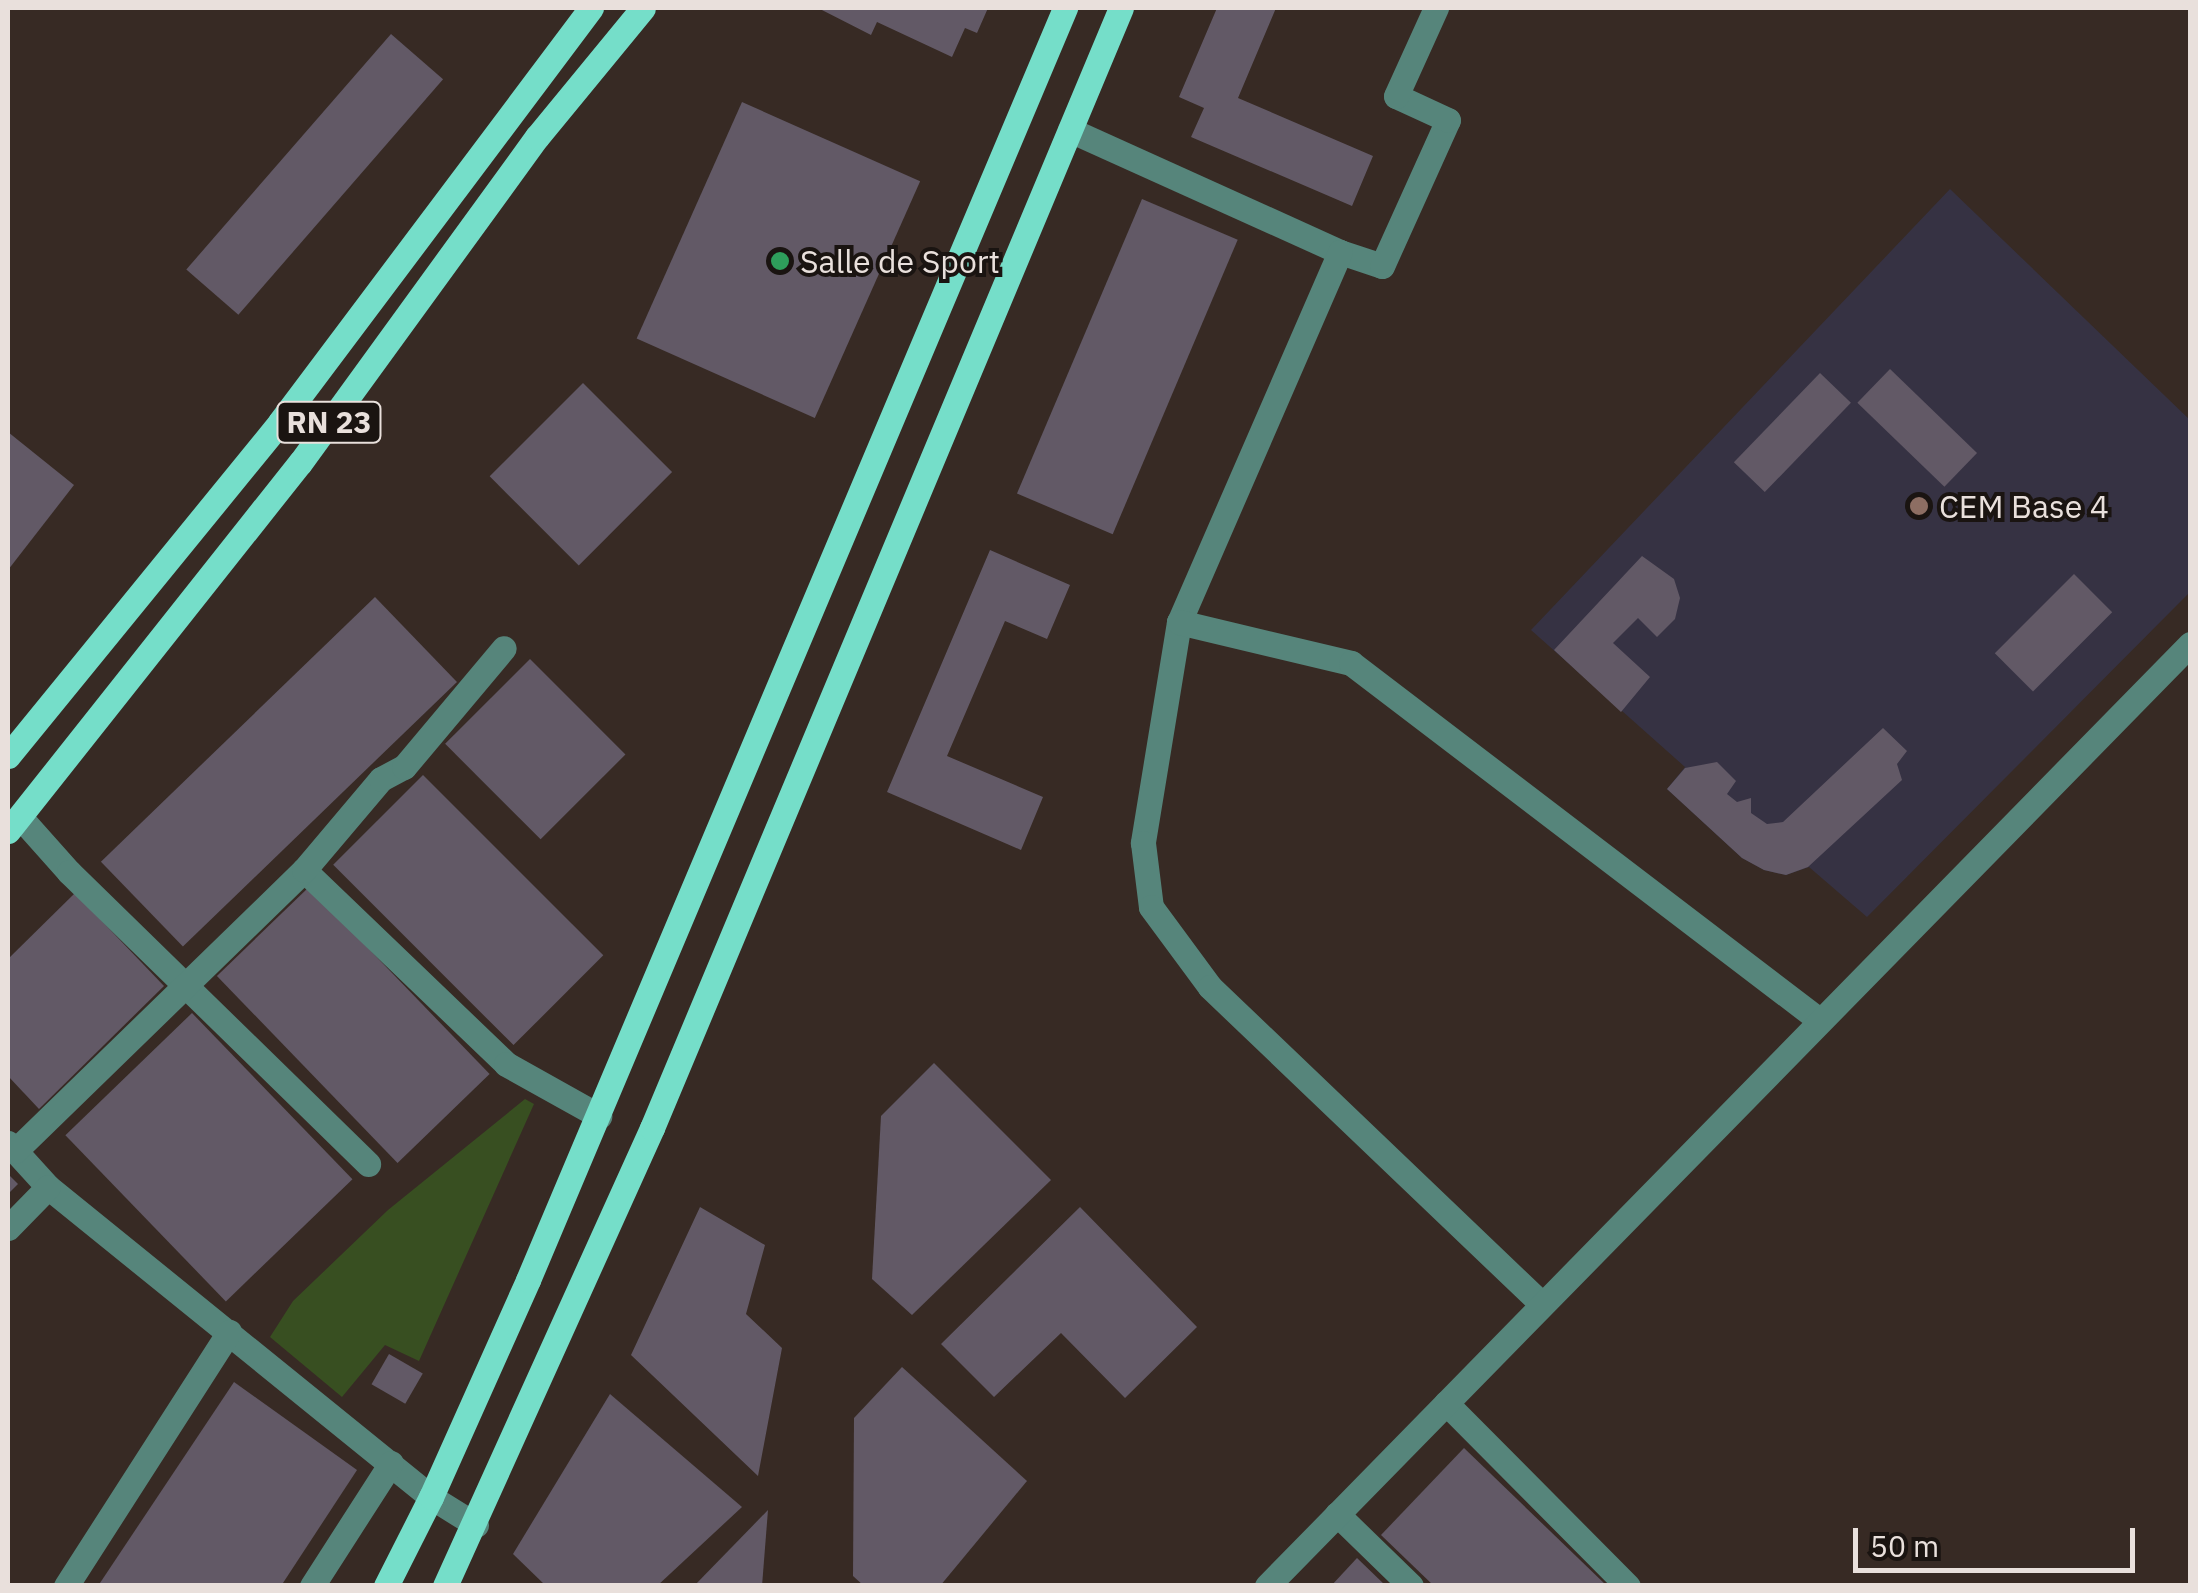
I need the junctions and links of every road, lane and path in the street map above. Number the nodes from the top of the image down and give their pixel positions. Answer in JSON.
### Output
{"nodes":[{"id":1,"x":591,"y":8,"type":"edge"},
{"id":2,"x":642,"y":8,"type":"edge"},
{"id":3,"x":1065,"y":8,"type":"edge"},
{"id":4,"x":1121,"y":8,"type":"edge"},
{"id":5,"x":1436,"y":8,"type":"edge"},
{"id":6,"x":1070,"y":130,"type":"junction"},
{"id":7,"x":1340,"y":252,"type":"junction"},
{"id":8,"x":1179,"y":622,"type":"junction"},
{"id":9,"x":2190,"y":644,"type":"edge"},
{"id":10,"x":504,"y":648,"type":"dead end"},
{"id":11,"x":8,"y":756,"type":"edge"},
{"id":12,"x":14,"y":824,"type":"edge"},
{"id":13,"x":304,"y":870,"type":"junction"},
{"id":14,"x":183,"y":985,"type":"junction"},
{"id":15,"x":1818,"y":1020,"type":"junction"},
{"id":16,"x":599,"y":1116,"type":"junction"},
{"id":17,"x":11,"y":1147,"type":"edge"},
{"id":18,"x":368,"y":1164,"type":"dead end"},
{"id":19,"x":48,"y":1186,"type":"junction"},
{"id":20,"x":8,"y":1228,"type":"edge"},
{"id":21,"x":1542,"y":1304,"type":"junction"},
{"id":22,"x":229,"y":1332,"type":"junction"},
{"id":23,"x":1446,"y":1403,"type":"junction"},
{"id":24,"x":391,"y":1464,"type":"junction"},
{"id":25,"x":431,"y":1497,"type":"junction"},
{"id":26,"x":1337,"y":1514,"type":"junction"},
{"id":27,"x":476,"y":1525,"type":"junction"},
{"id":28,"x":66,"y":1586,"type":"edge"},
{"id":29,"x":312,"y":1586,"type":"edge"},
{"id":30,"x":386,"y":1586,"type":"edge"},
{"id":31,"x":445,"y":1586,"type":"edge"},
{"id":32,"x":1267,"y":1586,"type":"edge"},
{"id":33,"x":1411,"y":1586,"type":"edge"},
{"id":34,"x":1628,"y":1586,"type":"edge"}],
"edges":[{"from":1,"to":11,"type":"main road","number":"RN 23"},
{"from":2,"to":12,"type":"main road","number":"RN 23"},
{"from":3,"to":16,"type":"main road"},
{"from":4,"to":6,"type":"main road"},
{"from":5,"to":7,"type":"street"},
{"from":6,"to":7,"type":"street"},
{"from":6,"to":27,"type":"main road"},
{"from":7,"to":8,"type":"street"},
{"from":8,"to":15,"type":"street"},
{"from":8,"to":21,"type":"street"},
{"from":9,"to":15,"type":"street"},
{"from":10,"to":13,"type":"street"},
{"from":12,"to":14,"type":"street"},
{"from":13,"to":14,"type":"street"},
{"from":13,"to":16,"type":"street"},
{"from":14,"to":17,"type":"street"},
{"from":14,"to":18,"type":"street"},
{"from":15,"to":21,"type":"street"},
{"from":16,"to":25,"type":"main road"},
{"from":17,"to":19,"type":"street"},
{"from":19,"to":20,"type":"street"},
{"from":19,"to":22,"type":"street"},
{"from":21,"to":23,"type":"street"},
{"from":22,"to":24,"type":"street"},
{"from":22,"to":28,"type":"street"},
{"from":23,"to":26,"type":"street"},
{"from":23,"to":34,"type":"street"},
{"from":24,"to":25,"type":"street"},
{"from":24,"to":29,"type":"street"},
{"from":25,"to":27,"type":"street"},
{"from":25,"to":30,"type":"main road"},
{"from":26,"to":32,"type":"street"},
{"from":26,"to":33,"type":"street"},
{"from":27,"to":31,"type":"main road"}]}
